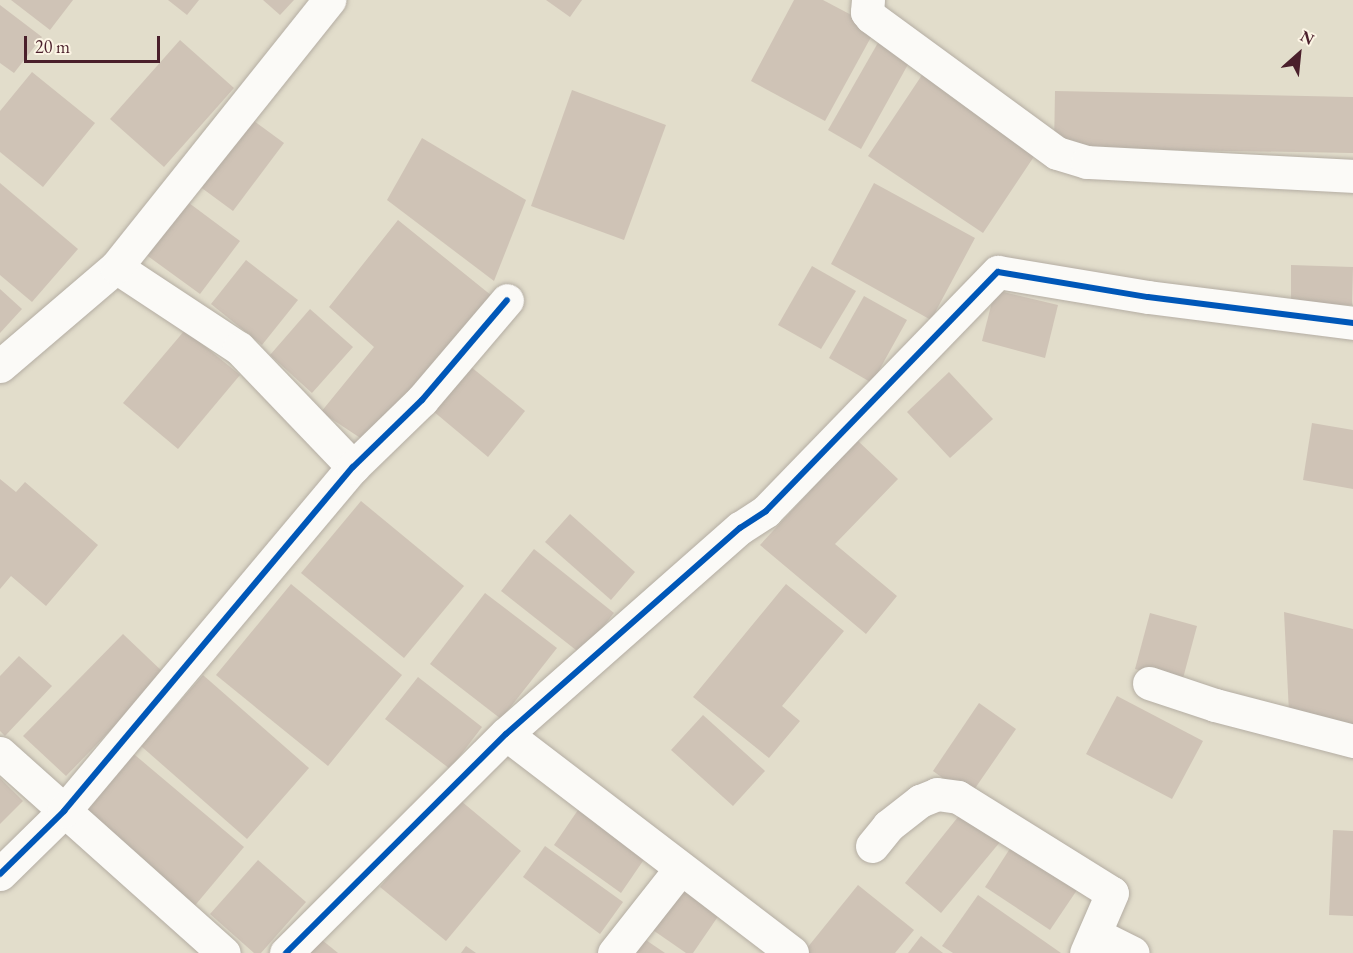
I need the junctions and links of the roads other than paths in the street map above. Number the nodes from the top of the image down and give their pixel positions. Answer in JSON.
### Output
{"nodes":[{"id":1,"x":329,"y":0,"type":"edge"},
{"id":2,"x":866,"y":0,"type":"edge"},
{"id":3,"x":1353,"y":176,"type":"edge"},
{"id":4,"x":116,"y":267,"type":"junction"},
{"id":5,"x":507,"y":300,"type":"dead end"},
{"id":6,"x":1353,"y":323,"type":"edge"},
{"id":7,"x":0,"y":366,"type":"edge"},
{"id":8,"x":353,"y":467,"type":"junction"},
{"id":9,"x":1149,"y":683,"type":"dead end"},
{"id":10,"x":506,"y":734,"type":"junction"},
{"id":11,"x":1353,"y":741,"type":"edge"},
{"id":12,"x":0,"y":753,"type":"edge"},
{"id":13,"x":64,"y":811,"type":"junction"},
{"id":14,"x":872,"y":846,"type":"dead end"},
{"id":15,"x":681,"y":868,"type":"junction"},
{"id":16,"x":0,"y":874,"type":"edge"},
{"id":17,"x":1091,"y":943,"type":"edge"},
{"id":18,"x":224,"y":953,"type":"edge"},
{"id":19,"x":286,"y":953,"type":"edge"},
{"id":20,"x":614,"y":953,"type":"edge"},
{"id":21,"x":792,"y":953,"type":"edge"},
{"id":22,"x":1133,"y":953,"type":"edge"}],
"edges":[{"from":1,"to":4,"type":"street"},
{"from":2,"to":3,"type":"street"},
{"from":4,"to":7,"type":"street"},
{"from":4,"to":8,"type":"street"},
{"from":5,"to":8,"type":"street"},
{"from":6,"to":10,"type":"street"},
{"from":8,"to":13,"type":"street"},
{"from":9,"to":11,"type":"street"},
{"from":10,"to":15,"type":"street"},
{"from":10,"to":19,"type":"street"},
{"from":12,"to":13,"type":"street"},
{"from":13,"to":16,"type":"street"},
{"from":13,"to":18,"type":"street"},
{"from":14,"to":17,"type":"street"},
{"from":15,"to":20,"type":"street"},
{"from":15,"to":21,"type":"street"},
{"from":17,"to":22,"type":"street"}]}
